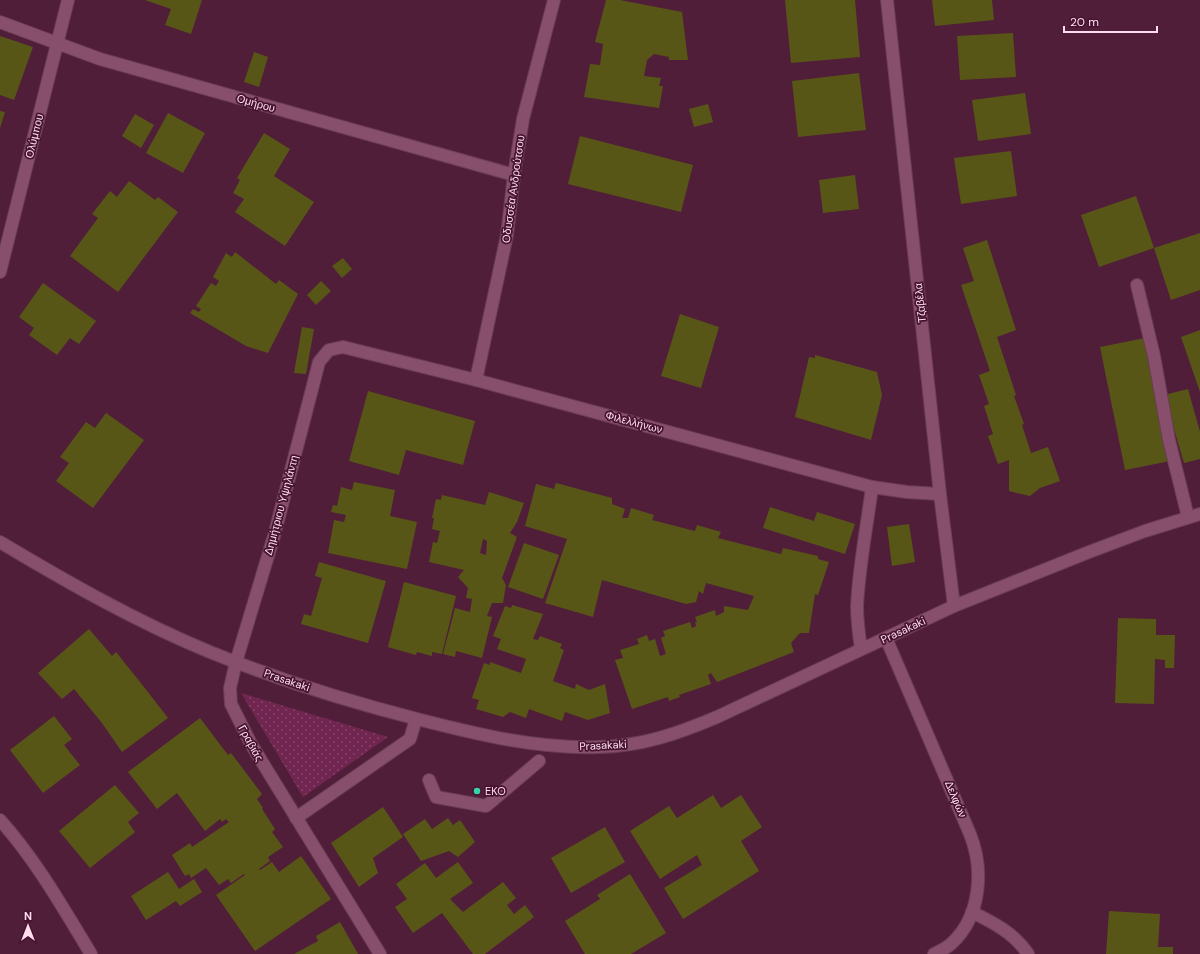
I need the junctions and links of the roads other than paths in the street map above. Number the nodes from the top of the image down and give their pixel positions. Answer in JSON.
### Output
{"nodes":[{"id":1,"x":68,"y":0,"type":"edge"},
{"id":2,"x":554,"y":0,"type":"edge"},
{"id":3,"x":888,"y":0,"type":"edge"},
{"id":4,"x":0,"y":22,"type":"edge"},
{"id":5,"x":57,"y":43,"type":"junction"},
{"id":6,"x":514,"y":175,"type":"junction"},
{"id":7,"x":0,"y":272,"type":"edge"},
{"id":8,"x":1137,"y":285,"type":"dead end"},
{"id":9,"x":329,"y":350,"type":"joint"},
{"id":10,"x":476,"y":380,"type":"junction"},
{"id":11,"x":872,"y":487,"type":"junction"},
{"id":12,"x":940,"y":494,"type":"junction"},
{"id":13,"x":1200,"y":514,"type":"edge"},
{"id":14,"x":1188,"y":517,"type":"junction"},
{"id":15,"x":2,"y":546,"type":"edge"},
{"id":16,"x":954,"y":606,"type":"junction"},
{"id":17,"x":886,"y":638,"type":"junction"},
{"id":18,"x":861,"y":649,"type":"junction"},
{"id":19,"x":236,"y":662,"type":"junction"},
{"id":20,"x":416,"y":719,"type":"junction"},
{"id":21,"x":539,"y":761,"type":"dead end"},
{"id":22,"x":429,"y":780,"type":"dead end"},
{"id":23,"x":296,"y":818,"type":"junction"},
{"id":24,"x":0,"y":820,"type":"edge"},
{"id":25,"x":972,"y":912,"type":"junction"},
{"id":26,"x":91,"y":954,"type":"edge"},
{"id":27,"x":380,"y":954,"type":"edge"},
{"id":28,"x":934,"y":954,"type":"edge"},
{"id":29,"x":1028,"y":954,"type":"edge"}],
"edges":[{"from":1,"to":5,"type":"street","name":"Ολύμπου"},
{"from":2,"to":6,"type":"street","name":"Οδυσσέα Ανδρούτσου"},
{"from":3,"to":12,"type":"street","name":"Τζαβέλα"},
{"from":4,"to":5,"type":"street","name":"Ομήρου"},
{"from":5,"to":6,"type":"street","name":"Ομήρου"},
{"from":5,"to":7,"type":"street","name":"Ολύμπου"},
{"from":6,"to":10,"type":"street","name":"Οδυσσέα Ανδρούτσου"},
{"from":8,"to":14,"type":"street"},
{"from":9,"to":10,"type":"street","name":"Φιλελλήνων"},
{"from":9,"to":19,"type":"street","name":"Δημήτριου Υψηλάντη"},
{"from":10,"to":11,"type":"street","name":"Φιλελλήνων"},
{"from":11,"to":12,"type":"street","name":"Φιλελλήνων"},
{"from":11,"to":18,"type":"street"},
{"from":12,"to":16,"type":"street","name":"Τζαβέλα"},
{"from":13,"to":14,"type":"street","name":"Prasakaki"},
{"from":14,"to":16,"type":"street","name":"Prasakaki"},
{"from":15,"to":19,"type":"street","name":"Prasakaki"},
{"from":16,"to":17,"type":"street","name":"Prasakaki"},
{"from":17,"to":18,"type":"street","name":"Prasakaki"},
{"from":17,"to":25,"type":"street","name":"Δελφών"},
{"from":18,"to":20,"type":"street","name":"Prasakaki"},
{"from":19,"to":20,"type":"street","name":"Prasakaki"},
{"from":19,"to":23,"type":"street","name":"Γραβιάς"},
{"from":20,"to":23,"type":"street"},
{"from":21,"to":22,"type":"street"},
{"from":23,"to":27,"type":"street","name":"Γραβιάς"},
{"from":24,"to":26,"type":"street"},
{"from":25,"to":28,"type":"street","name":"Δελφών"},
{"from":25,"to":29,"type":"street"}]}
